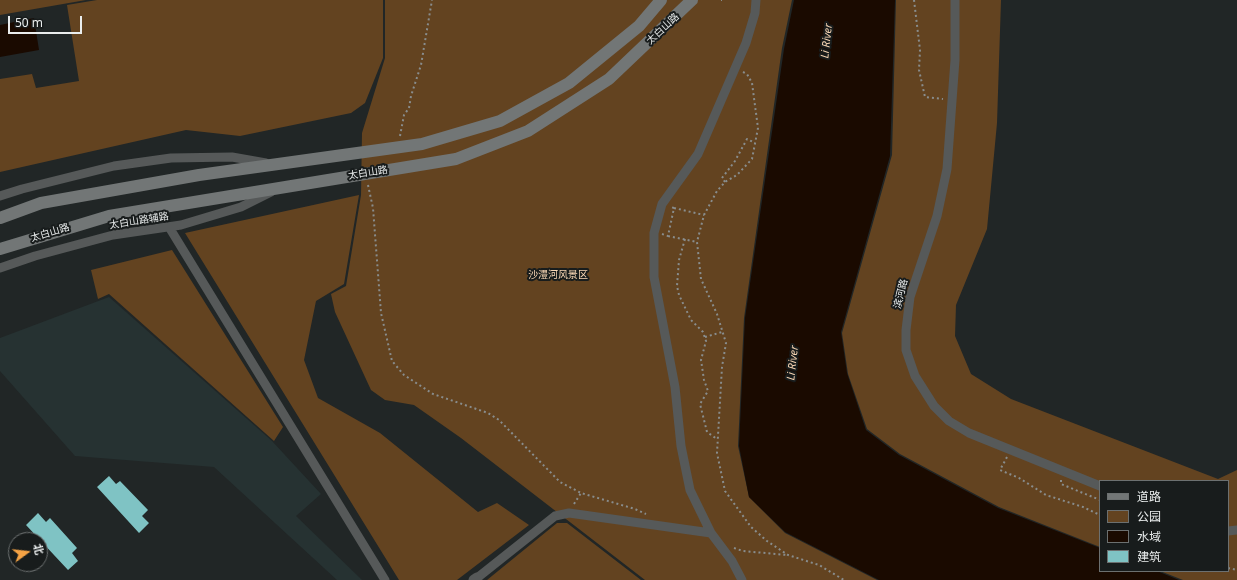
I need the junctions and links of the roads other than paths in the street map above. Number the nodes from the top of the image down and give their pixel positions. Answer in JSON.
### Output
{"nodes":[{"id":1,"x":661,"y":0,"type":"edge"},
{"id":2,"x":692,"y":0,"type":"edge"},
{"id":3,"x":756,"y":0,"type":"edge"},
{"id":4,"x":954,"y":0,"type":"edge"},
{"id":5,"x":273,"y":165,"type":"junction"},
{"id":6,"x":279,"y":188,"type":"junction"},
{"id":7,"x":0,"y":196,"type":"edge"},
{"id":8,"x":0,"y":218,"type":"edge"},
{"id":9,"x":169,"y":227,"type":"junction"},
{"id":10,"x":0,"y":248,"type":"edge"},
{"id":11,"x":0,"y":268,"type":"edge"},
{"id":12,"x":1099,"y":486,"type":"edge"},
{"id":13,"x":711,"y":533,"type":"junction"},
{"id":14,"x":475,"y":579,"type":"edge"},
{"id":15,"x":385,"y":580,"type":"edge"},
{"id":16,"x":742,"y":580,"type":"edge"}],
"edges":[{"from":1,"to":5,"type":"main road","name":"太白山路"},
{"from":2,"to":6,"type":"main road","name":"太白山路"},
{"from":3,"to":13,"type":"street"},
{"from":4,"to":12,"type":"street","name":"滨河路"},
{"from":5,"to":7,"type":"street"},
{"from":5,"to":8,"type":"main road","name":"太白山路"},
{"from":6,"to":9,"type":"street","name":"太白山路辅路"},
{"from":6,"to":10,"type":"main road","name":"太白山路"},
{"from":9,"to":11,"type":"street","name":"太白山路辅路"},
{"from":9,"to":15,"type":"street"},
{"from":13,"to":14,"type":"street"},
{"from":13,"to":16,"type":"street"}]}
